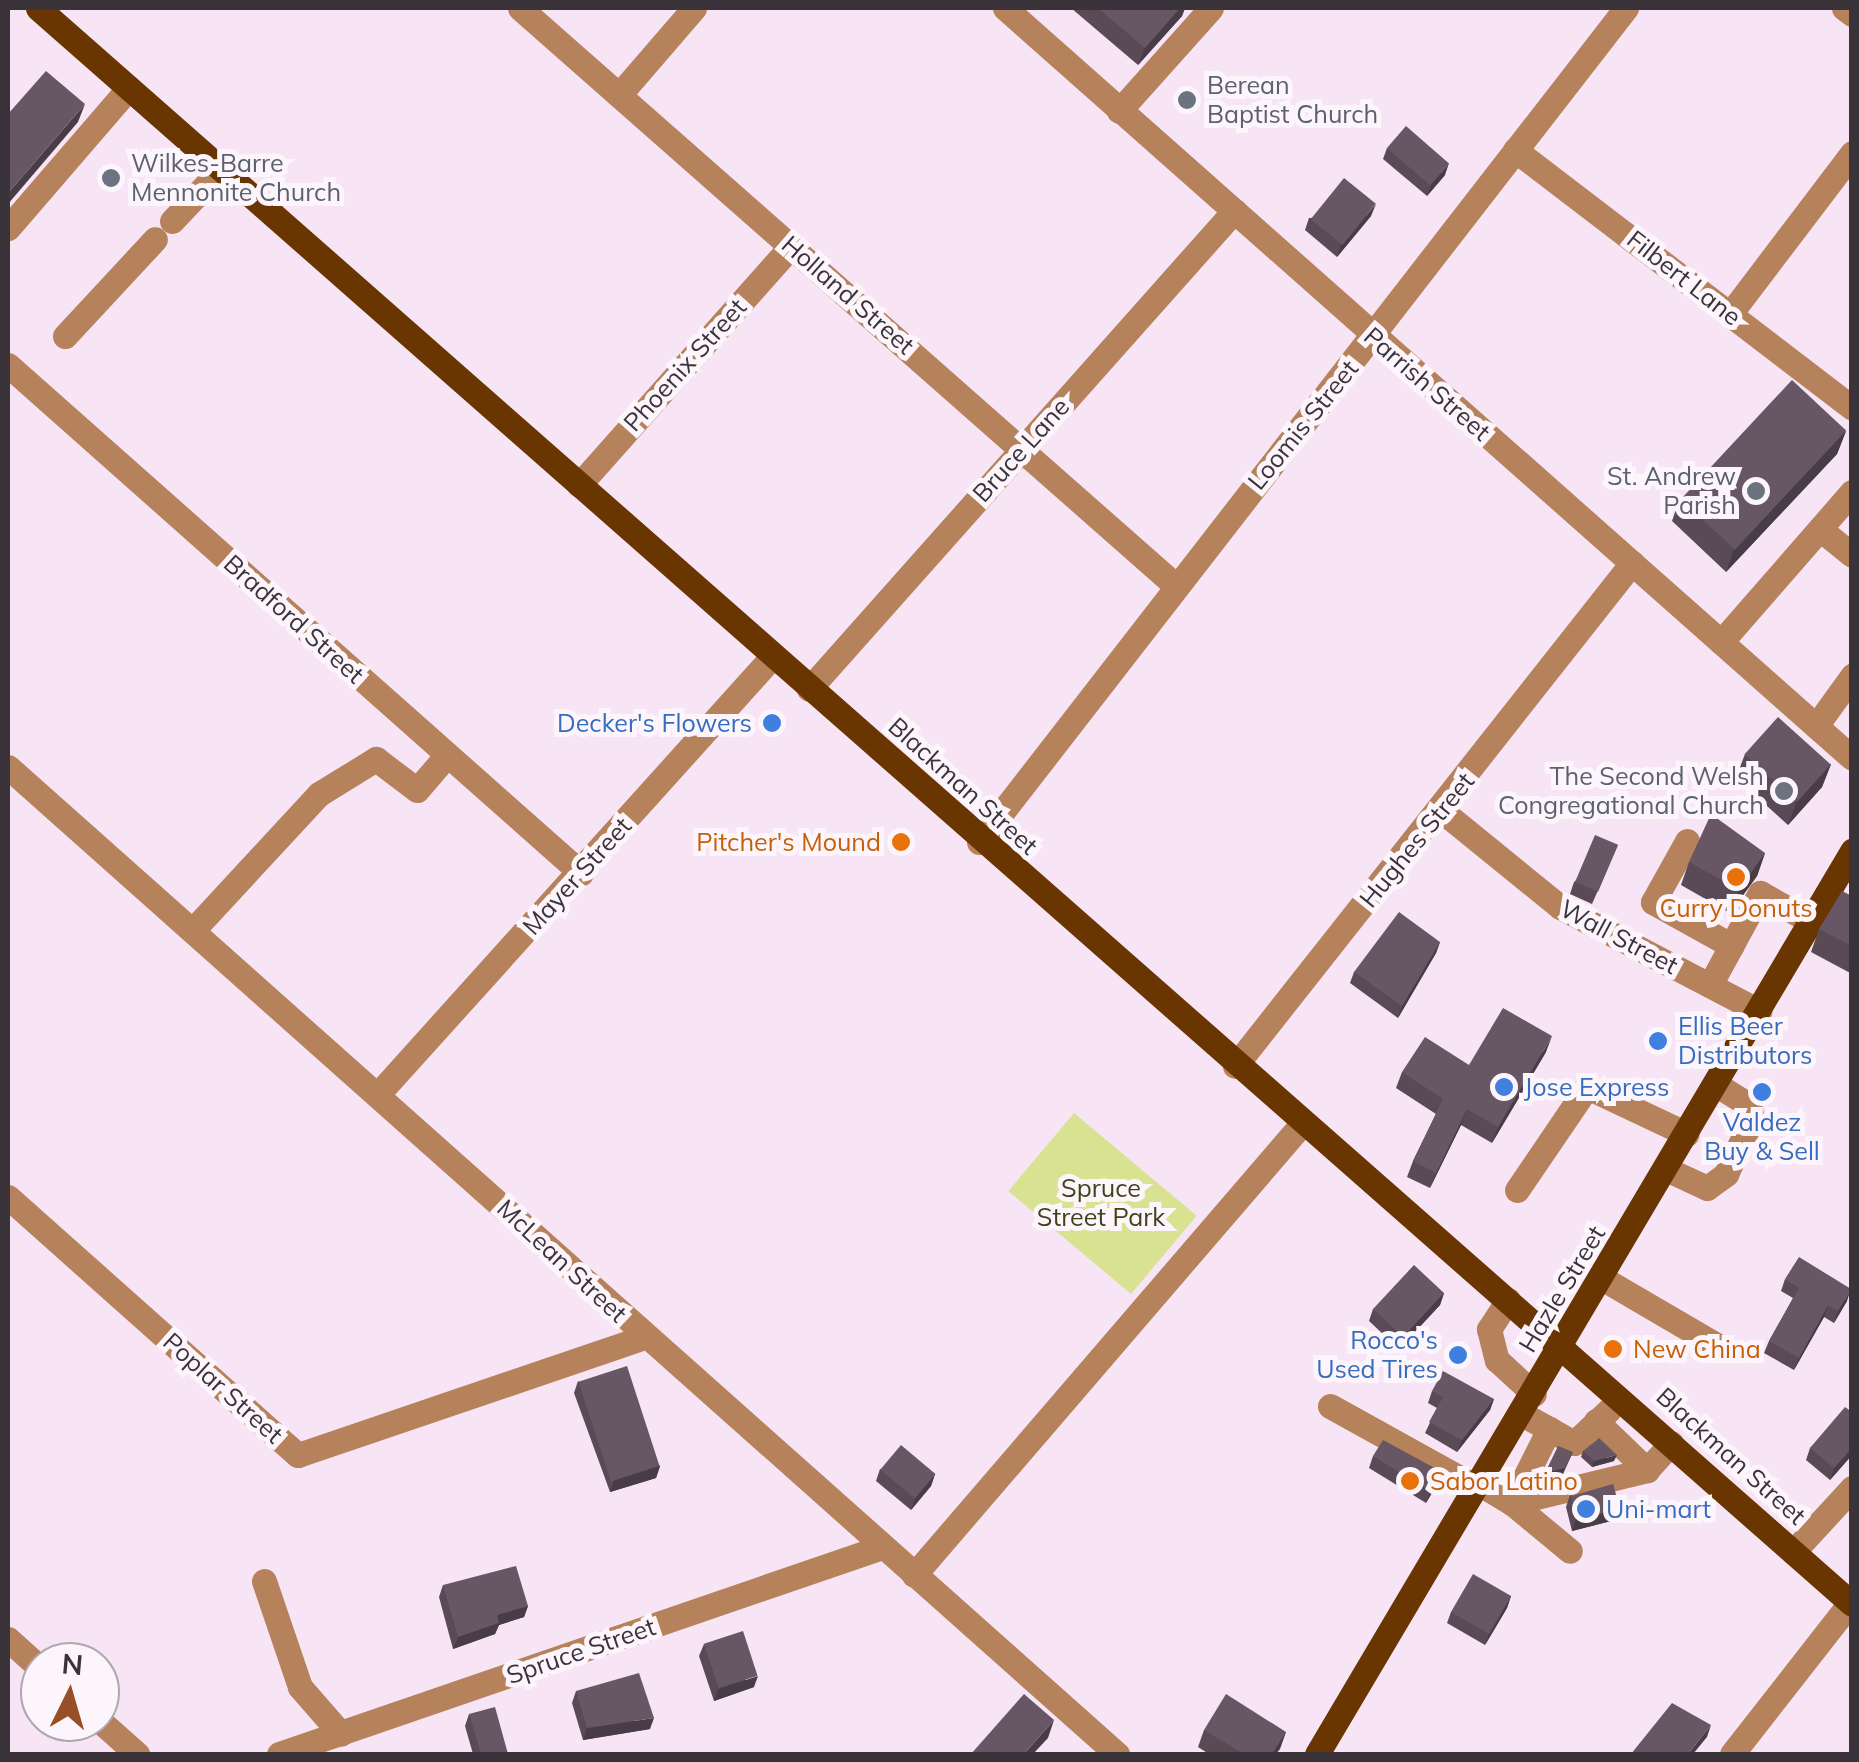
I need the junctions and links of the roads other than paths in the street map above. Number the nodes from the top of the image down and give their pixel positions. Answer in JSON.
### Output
{"nodes":[{"id":1,"x":38,"y":8,"type":"edge"},
{"id":2,"x":520,"y":8,"type":"edge"},
{"id":3,"x":694,"y":8,"type":"edge"},
{"id":4,"x":1005,"y":8,"type":"edge"},
{"id":5,"x":1211,"y":8,"type":"edge"},
{"id":6,"x":1626,"y":8,"type":"edge"},
{"id":7,"x":1844,"y":8,"type":"edge"},
{"id":8,"x":1852,"y":14,"type":"edge"},
{"id":9,"x":128,"y":88,"type":"junction"},
{"id":10,"x":619,"y":95,"type":"junction"},
{"id":11,"x":1119,"y":111,"type":"junction"},
{"id":12,"x":1516,"y":150,"type":"junction"},
{"id":13,"x":1852,"y":153,"type":"edge"},
{"id":14,"x":221,"y":169,"type":"junction"},
{"id":15,"x":1234,"y":211,"type":"junction"},
{"id":16,"x":8,"y":228,"type":"edge"},
{"id":17,"x":791,"y":246,"type":"junction"},
{"id":18,"x":1730,"y":314,"type":"junction"},
{"id":19,"x":64,"y":336,"type":"dead end"},
{"id":20,"x":1373,"y":337,"type":"junction"},
{"id":21,"x":8,"y":365,"type":"edge"},
{"id":22,"x":1852,"y":408,"type":"edge"},
{"id":23,"x":1023,"y":447,"type":"junction"},
{"id":24,"x":579,"y":485,"type":"junction"},
{"id":25,"x":1852,"y":492,"type":"edge"},
{"id":26,"x":1820,"y":528,"type":"junction"},
{"id":27,"x":1852,"y":556,"type":"edge"},
{"id":28,"x":1632,"y":563,"type":"junction"},
{"id":29,"x":1175,"y":585,"type":"junction"},
{"id":30,"x":1721,"y":642,"type":"junction"},
{"id":31,"x":772,"y":657,"type":"junction"},
{"id":32,"x":1852,"y":676,"type":"edge"},
{"id":33,"x":810,"y":689,"type":"junction"},
{"id":34,"x":1844,"y":707,"type":"edge"},
{"id":35,"x":1816,"y":726,"type":"junction"},
{"id":36,"x":447,"y":755,"type":"junction"},
{"id":37,"x":1852,"y":758,"type":"edge"},
{"id":38,"x":8,"y":767,"type":"edge"},
{"id":39,"x":1442,"y":811,"type":"junction"},
{"id":40,"x":1688,"y":841,"type":"dead end"},
{"id":41,"x":979,"y":842,"type":"junction"},
{"id":42,"x":1852,"y":850,"type":"edge"},
{"id":43,"x":581,"y":873,"type":"junction"},
{"id":44,"x":1810,"y":922,"type":"junction"},
{"id":45,"x":193,"y":930,"type":"junction"},
{"id":46,"x":1732,"y":946,"type":"junction"},
{"id":47,"x":1710,"y":986,"type":"junction"},
{"id":48,"x":1758,"y":1011,"type":"junction"},
{"id":49,"x":1235,"y":1066,"type":"junction"},
{"id":50,"x":1716,"y":1084,"type":"junction"},
{"id":51,"x":379,"y":1093,"type":"junction"},
{"id":52,"x":1300,"y":1126,"type":"junction"},
{"id":53,"x":1687,"y":1134,"type":"junction"},
{"id":54,"x":1666,"y":1169,"type":"junction"},
{"id":55,"x":1517,"y":1190,"type":"dead end"},
{"id":56,"x":8,"y":1197,"type":"edge"},
{"id":57,"x":1604,"y":1280,"type":"junction"},
{"id":58,"x":1508,"y":1300,"type":"junction"},
{"id":59,"x":646,"y":1338,"type":"junction"},
{"id":60,"x":1563,"y":1346,"type":"junction"},
{"id":61,"x":1724,"y":1348,"type":"dead end"},
{"id":62,"x":1622,"y":1398,"type":"junction"},
{"id":63,"x":1528,"y":1404,"type":"junction"},
{"id":64,"x":1330,"y":1406,"type":"dead end"},
{"id":65,"x":1596,"y":1422,"type":"junction"},
{"id":66,"x":1549,"y":1430,"type":"junction"},
{"id":67,"x":1574,"y":1443,"type":"junction"},
{"id":68,"x":1671,"y":1443,"type":"junction"},
{"id":69,"x":1647,"y":1470,"type":"junction"},
{"id":70,"x":1479,"y":1486,"type":"junction"},
{"id":71,"x":1580,"y":1487,"type":"junction"},
{"id":72,"x":1852,"y":1488,"type":"edge"},
{"id":73,"x":1512,"y":1502,"type":"junction"},
{"id":74,"x":882,"y":1547,"type":"junction"},
{"id":75,"x":1570,"y":1551,"type":"dead end"},
{"id":76,"x":1794,"y":1552,"type":"junction"},
{"id":77,"x":914,"y":1575,"type":"junction"},
{"id":78,"x":264,"y":1580,"type":"dead end"},
{"id":79,"x":1851,"y":1604,"type":"edge"},
{"id":80,"x":341,"y":1734,"type":"junction"},
{"id":81,"x":280,"y":1754,"type":"edge"},
{"id":82,"x":1117,"y":1754,"type":"edge"},
{"id":83,"x":1317,"y":1754,"type":"edge"},
{"id":84,"x":1732,"y":1754,"type":"edge"}],
"edges":[{"from":1,"to":9,"type":"main road","name":"Blackman Street"},
{"from":2,"to":10,"type":"street","name":"Holland Street"},
{"from":3,"to":10,"type":"street"},
{"from":4,"to":11,"type":"street","name":"Parrish Street"},
{"from":5,"to":11,"type":"street"},
{"from":6,"to":12,"type":"street","name":"Loomis Street"},
{"from":7,"to":8,"type":"street"},
{"from":9,"to":14,"type":"main road","name":"Blackman Street"},
{"from":9,"to":16,"type":"street"},
{"from":10,"to":17,"type":"street","name":"Holland Street"},
{"from":11,"to":15,"type":"street","name":"Parrish Street"},
{"from":12,"to":18,"type":"street","name":"Filbert Lane"},
{"from":12,"to":20,"type":"street","name":"Loomis Street"},
{"from":13,"to":18,"type":"street"},
{"from":14,"to":19,"type":"street"},
{"from":14,"to":24,"type":"main road","name":"Blackman Street"},
{"from":15,"to":20,"type":"street","name":"Parrish Street"},
{"from":15,"to":23,"type":"street","name":"Bruce Lane"},
{"from":17,"to":23,"type":"street","name":"Holland Street"},
{"from":17,"to":24,"type":"street","name":"Phoenix Street"},
{"from":18,"to":22,"type":"street","name":"Filbert Lane"},
{"from":20,"to":28,"type":"street","name":"Parrish Street"},
{"from":20,"to":29,"type":"street","name":"Loomis Street"},
{"from":21,"to":36,"type":"street","name":"Bradford Street"},
{"from":23,"to":29,"type":"street","name":"Holland Street"},
{"from":23,"to":33,"type":"street","name":"Bruce Lane"},
{"from":24,"to":31,"type":"main road","name":"Blackman Street"},
{"from":25,"to":26,"type":"street"},
{"from":26,"to":27,"type":"street"},
{"from":26,"to":30,"type":"street"},
{"from":28,"to":30,"type":"street","name":"Parrish Street"},
{"from":28,"to":39,"type":"street","name":"Hughes Street"},
{"from":29,"to":41,"type":"street","name":"Loomis Street"},
{"from":30,"to":35,"type":"street","name":"Parrish Street"},
{"from":31,"to":33,"type":"main road","name":"Blackman Street"},
{"from":31,"to":43,"type":"street","name":"Mayer Street"},
{"from":32,"to":34,"type":"street"},
{"from":33,"to":41,"type":"main road","name":"Blackman Street"},
{"from":34,"to":35,"type":"street"},
{"from":35,"to":37,"type":"street","name":"Parrish Street"},
{"from":36,"to":43,"type":"street","name":"Bradford Street"},
{"from":36,"to":45,"type":"street"},
{"from":38,"to":45,"type":"street","name":"McLean Street"},
{"from":39,"to":47,"type":"street","name":"Wall Street"},
{"from":39,"to":49,"type":"street","name":"Hughes Street"},
{"from":40,"to":46,"type":"street"},
{"from":41,"to":49,"type":"main road","name":"Blackman Street"},
{"from":42,"to":44,"type":"main road","name":"Hazle Street"},
{"from":43,"to":51,"type":"street","name":"Mayer Street"},
{"from":44,"to":46,"type":"street"},
{"from":44,"to":48,"type":"main road","name":"Hazle Street"},
{"from":45,"to":51,"type":"street","name":"McLean Street"},
{"from":46,"to":47,"type":"street"},
{"from":47,"to":48,"type":"street","name":"Wall Street"},
{"from":48,"to":50,"type":"main road","name":"Hazle Street"},
{"from":49,"to":52,"type":"main road","name":"Blackman Street"},
{"from":50,"to":53,"type":"main road","name":"Hazle Street"},
{"from":50,"to":54,"type":"street"},
{"from":51,"to":59,"type":"street","name":"McLean Street"},
{"from":52,"to":58,"type":"main road","name":"Blackman Street"},
{"from":52,"to":77,"type":"street"},
{"from":53,"to":54,"type":"main road","name":"Hazle Street"},
{"from":53,"to":55,"type":"street"},
{"from":54,"to":57,"type":"main road","name":"Hazle Street"},
{"from":56,"to":59,"type":"street","name":"Poplar Street"},
{"from":57,"to":60,"type":"main road","name":"Hazle Street"},
{"from":57,"to":61,"type":"street"},
{"from":58,"to":60,"type":"main road","name":"Blackman Street"},
{"from":58,"to":63,"type":"street"},
{"from":59,"to":74,"type":"street","name":"McLean Street"},
{"from":60,"to":62,"type":"main road","name":"Blackman Street"},
{"from":60,"to":63,"type":"main road","name":"Hazle Street"},
{"from":62,"to":65,"type":"street"},
{"from":62,"to":68,"type":"main road","name":"Blackman Street"},
{"from":63,"to":66,"type":"street"},
{"from":63,"to":70,"type":"main road","name":"Hazle Street"},
{"from":64,"to":70,"type":"street"},
{"from":65,"to":67,"type":"street"},
{"from":65,"to":69,"type":"street"},
{"from":66,"to":67,"type":"street"},
{"from":66,"to":73,"type":"street"},
{"from":67,"to":71,"type":"street"},
{"from":68,"to":69,"type":"street"},
{"from":68,"to":76,"type":"main road","name":"Blackman Street"},
{"from":69,"to":71,"type":"street"},
{"from":70,"to":73,"type":"street"},
{"from":70,"to":83,"type":"main road","name":"Hazle Street"},
{"from":71,"to":73,"type":"street"},
{"from":72,"to":76,"type":"street"},
{"from":73,"to":75,"type":"street"},
{"from":74,"to":77,"type":"street","name":"McLean Street"},
{"from":74,"to":80,"type":"street","name":"Spruce Street"},
{"from":76,"to":79,"type":"main road","name":"Blackman Street"},
{"from":77,"to":82,"type":"street","name":"McLean Street"},
{"from":78,"to":80,"type":"street"},
{"from":79,"to":84,"type":"street"},
{"from":80,"to":81,"type":"street","name":"Spruce Street"}]}
